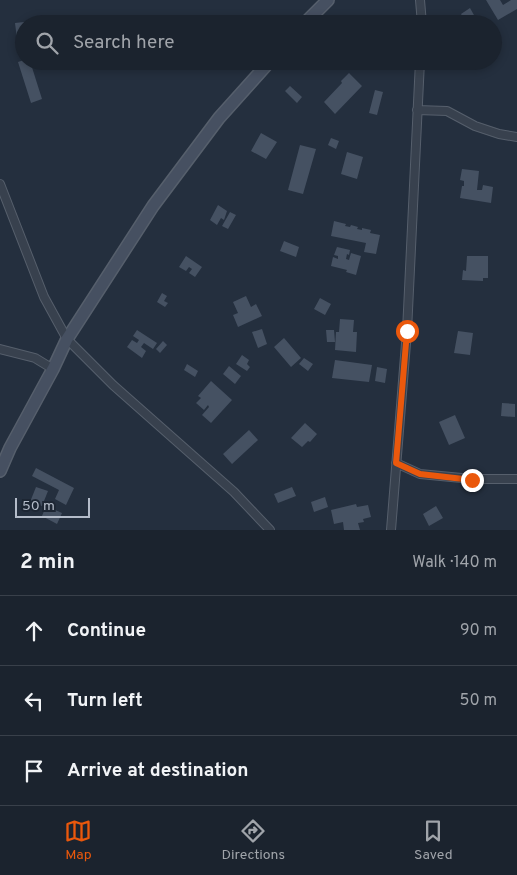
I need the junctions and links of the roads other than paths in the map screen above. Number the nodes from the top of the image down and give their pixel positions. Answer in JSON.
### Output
{"nodes":[{"id":1,"x":328,"y":0,"type":"edge"},
{"id":2,"x":420,"y":0,"type":"edge"},
{"id":3,"x":313,"y":15,"type":"edge"},
{"id":4,"x":421,"y":15,"type":"edge"},
{"id":5,"x":262,"y":70,"type":"edge"},
{"id":6,"x":419,"y":70,"type":"edge"},
{"id":7,"x":417,"y":110,"type":"junction"},
{"id":8,"x":517,"y":137,"type":"edge"},
{"id":9,"x":0,"y":184,"type":"edge"},
{"id":10,"x":67,"y":339,"type":"junction"},
{"id":11,"x":0,"y":349,"type":"edge"},
{"id":12,"x":53,"y":369,"type":"junction"},
{"id":13,"x":396,"y":463,"type":"junction"},
{"id":14,"x":0,"y":471,"type":"edge"},
{"id":15,"x":517,"y":478,"type":"edge"},
{"id":16,"x":270,"y":530,"type":"edge"},
{"id":17,"x":391,"y":530,"type":"edge"}],
"edges":[{"from":1,"to":3,"type":"main road"},
{"from":2,"to":4,"type":"street"},
{"from":5,"to":10,"type":"main road"},
{"from":6,"to":7,"type":"street"},
{"from":7,"to":8,"type":"street"},
{"from":7,"to":13,"type":"street"},
{"from":9,"to":10,"type":"street"},
{"from":10,"to":12,"type":"main road"},
{"from":10,"to":16,"type":"street"},
{"from":11,"to":12,"type":"street"},
{"from":12,"to":14,"type":"main road"},
{"from":13,"to":15,"type":"street"},
{"from":13,"to":17,"type":"street"}]}
